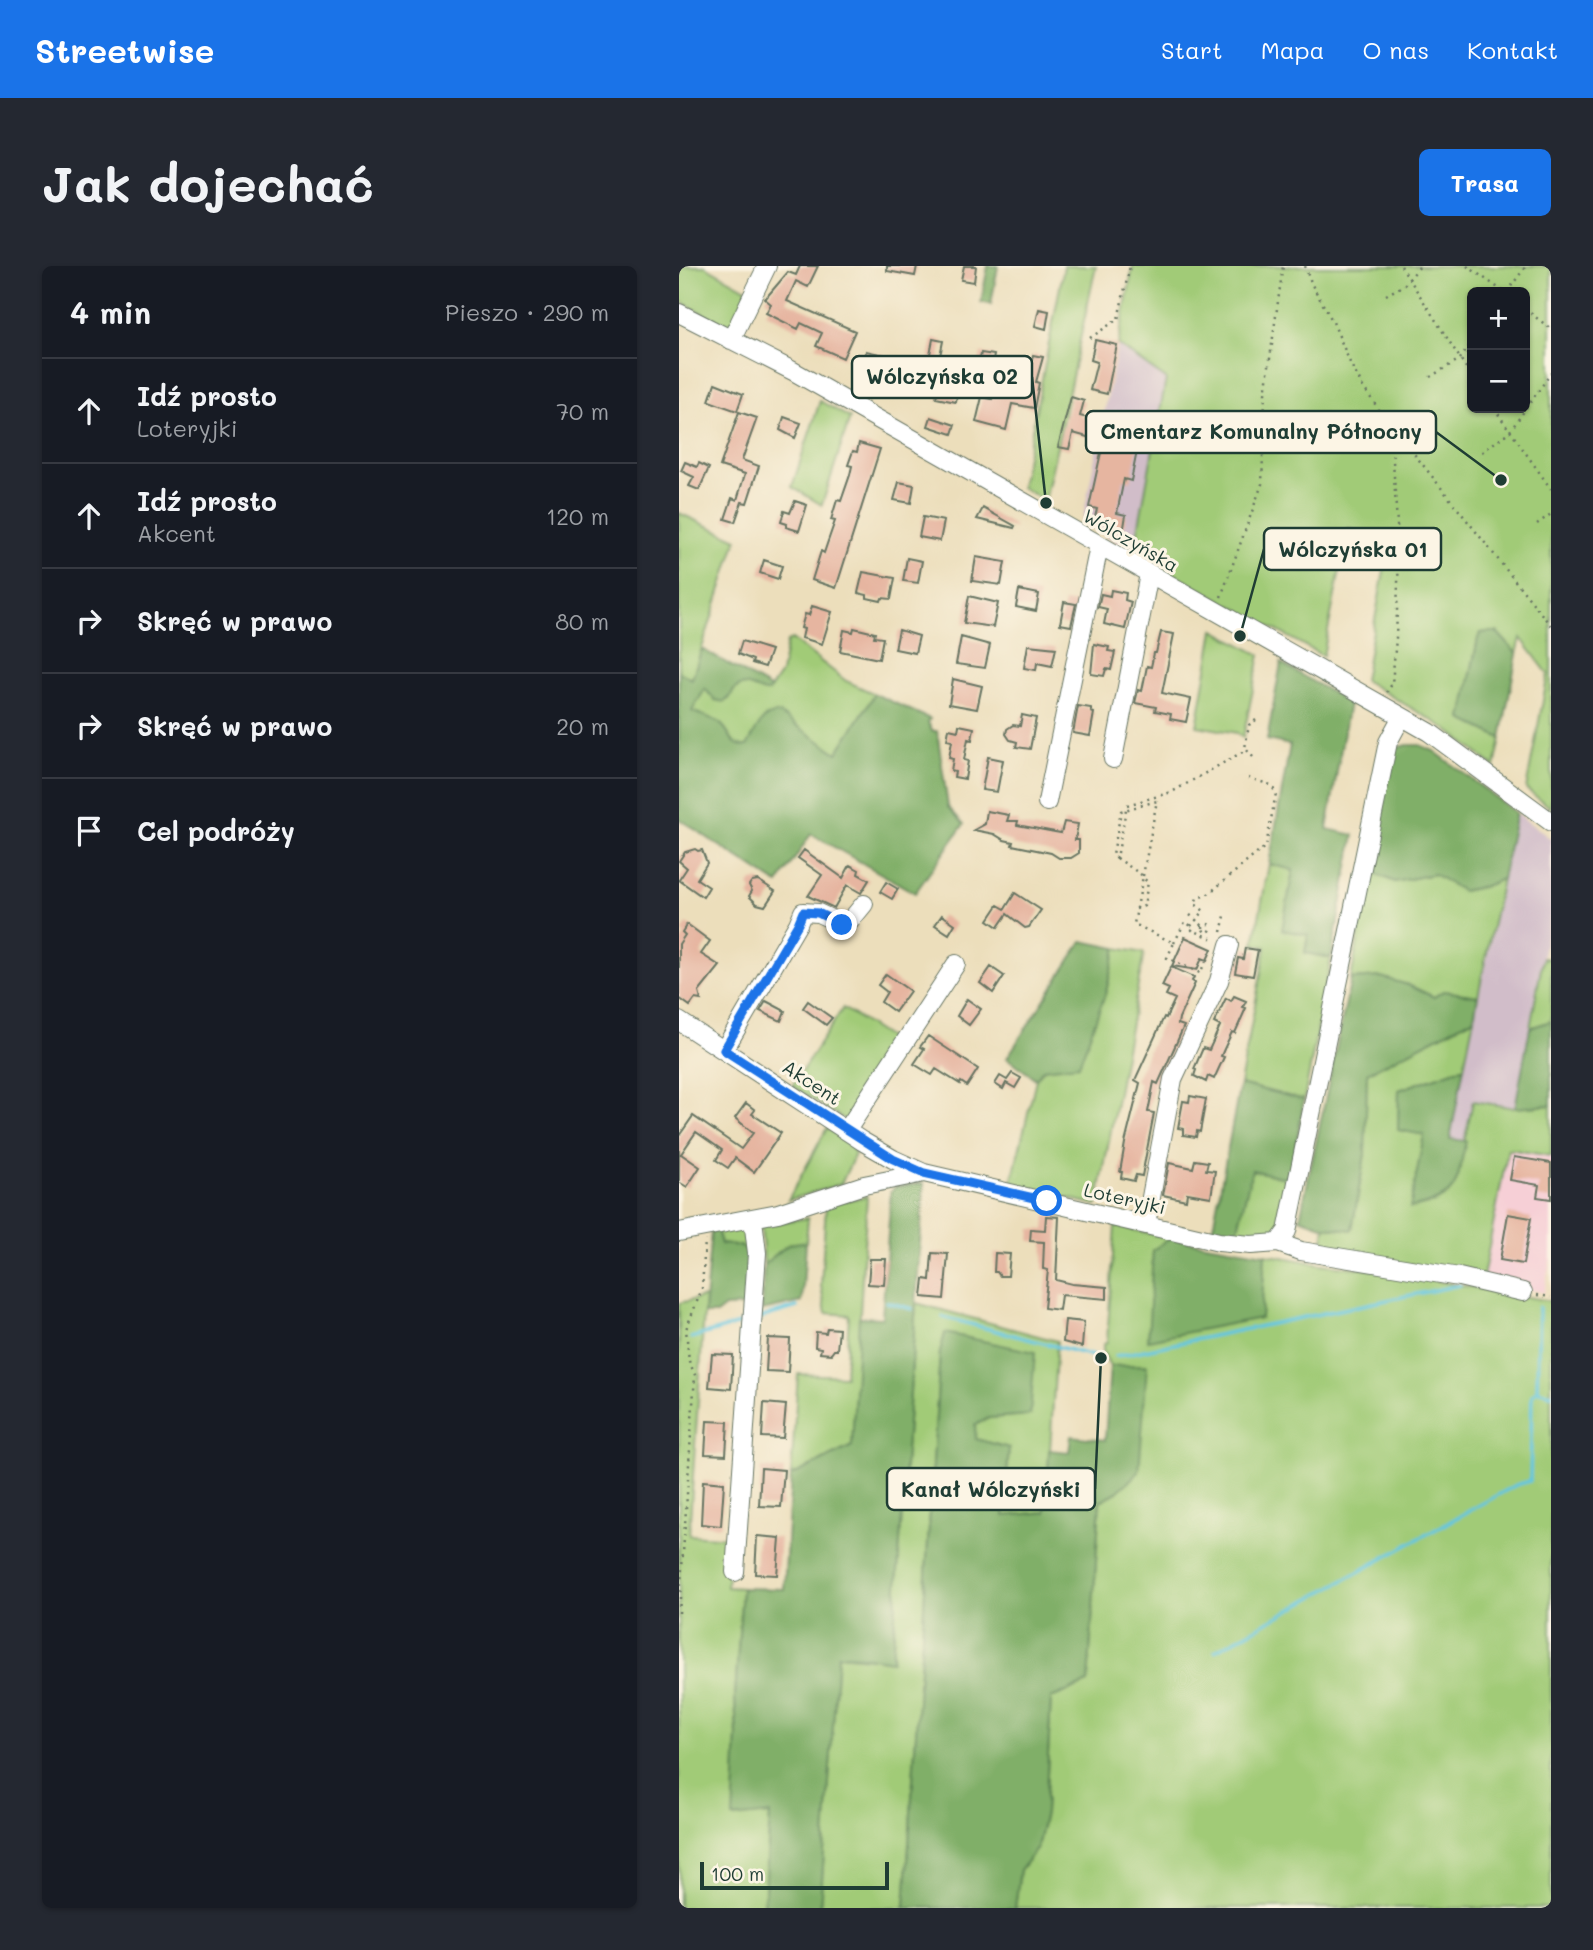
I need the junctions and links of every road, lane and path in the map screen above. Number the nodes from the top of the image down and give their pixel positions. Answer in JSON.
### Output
{"nodes":[{"id":1,"x":767,"y":266,"type":"edge"},
{"id":2,"x":1130,"y":266,"type":"edge"},
{"id":3,"x":1283,"y":266,"type":"edge"},
{"id":4,"x":1305,"y":266,"type":"edge"},
{"id":5,"x":1401,"y":266,"type":"edge"},
{"id":6,"x":1420,"y":266,"type":"edge"},
{"id":7,"x":1467,"y":266,"type":"edge"},
{"id":8,"x":1526,"y":266,"type":"edge"},
{"id":9,"x":1410,"y":280,"type":"junction"},
{"id":10,"x":1498,"y":287,"type":"edge"},
{"id":11,"x":1509,"y":287,"type":"edge"},
{"id":12,"x":1386,"y":295,"type":"dead end"},
{"id":13,"x":679,"y":313,"type":"edge"},
{"id":14,"x":1530,"y":313,"type":"edge"},
{"id":15,"x":1551,"y":329,"type":"edge"},
{"id":16,"x":1090,"y":338,"type":"dead end"},
{"id":17,"x":731,"y":340,"type":"junction"},
{"id":18,"x":1467,"y":349,"type":"edge"},
{"id":19,"x":1460,"y":359,"type":"junction"},
{"id":20,"x":1467,"y":370,"type":"edge"},
{"id":21,"x":1551,"y":373,"type":"edge"},
{"id":22,"x":1430,"y":377,"type":"dead end"},
{"id":23,"x":1497,"y":413,"type":"edge"},
{"id":24,"x":1382,"y":414,"type":"junction"},
{"id":25,"x":1510,"y":431,"type":"junction"},
{"id":26,"x":1482,"y":452,"type":"dead end"},
{"id":27,"x":1551,"y":489,"type":"edge"},
{"id":28,"x":1551,"y":514,"type":"edge"},
{"id":29,"x":1537,"y":524,"type":"dead end"},
{"id":30,"x":1099,"y":545,"type":"junction"},
{"id":31,"x":1149,"y":574,"type":"junction"},
{"id":32,"x":1216,"y":612,"type":"junction"},
{"id":33,"x":1551,"y":626,"type":"edge"},
{"id":34,"x":1392,"y":684,"type":"dead end"},
{"id":35,"x":1401,"y":718,"type":"junction"},
{"id":36,"x":1256,"y":720,"type":"dead end"},
{"id":37,"x":1246,"y":750,"type":"junction"},
{"id":38,"x":1253,"y":757,"type":"dead end"},
{"id":39,"x":1113,"y":759,"type":"dead end"},
{"id":40,"x":1249,"y":778,"type":"dead end"},
{"id":41,"x":1158,"y":796,"type":"junction"},
{"id":42,"x":1157,"y":801,"type":"junction"},
{"id":43,"x":1047,"y":802,"type":"dead end"},
{"id":44,"x":1126,"y":809,"type":"junction"},
{"id":45,"x":1551,"y":822,"type":"edge"},
{"id":46,"x":1142,"y":877,"type":"junction"},
{"id":47,"x":864,"y":904,"type":"dead end"},
{"id":48,"x":1136,"y":909,"type":"junction"},
{"id":49,"x":1190,"y":915,"type":"dead end"},
{"id":50,"x":1196,"y":920,"type":"junction"},
{"id":51,"x":1191,"y":926,"type":"junction"},
{"id":52,"x":1222,"y":939,"type":"junction"},
{"id":53,"x":1174,"y":943,"type":"junction"},
{"id":54,"x":1206,"y":961,"type":"dead end"},
{"id":55,"x":956,"y":964,"type":"dead end"},
{"id":56,"x":679,"y":1021,"type":"edge"},
{"id":57,"x":724,"y":1050,"type":"junction"},
{"id":58,"x":847,"y":1130,"type":"junction"},
{"id":59,"x":924,"y":1173,"type":"junction"},
{"id":60,"x":753,"y":1219,"type":"junction"},
{"id":61,"x":1146,"y":1224,"type":"junction"},
{"id":62,"x":701,"y":1228,"type":"junction"},
{"id":63,"x":679,"y":1232,"type":"edge"},
{"id":64,"x":1278,"y":1243,"type":"junction"},
{"id":65,"x":1523,"y":1292,"type":"dead end"},
{"id":66,"x":735,"y":1572,"type":"dead end"},
{"id":67,"x":679,"y":1613,"type":"edge"}],
"edges":[{"from":1,"to":17,"type":"street"},
{"from":2,"to":16,"type":"path"},
{"from":3,"to":32,"type":"path"},
{"from":4,"to":24,"type":"path"},
{"from":5,"to":9,"type":"path"},
{"from":6,"to":9,"type":"path"},
{"from":7,"to":10,"type":"path"},
{"from":8,"to":11,"type":"path"},
{"from":9,"to":12,"type":"path"},
{"from":9,"to":19,"type":"path"},
{"from":13,"to":17,"type":"street","name":"Wólczyńska"},
{"from":14,"to":15,"type":"path"},
{"from":17,"to":30,"type":"street","name":"Wólczyńska"},
{"from":18,"to":19,"type":"path"},
{"from":19,"to":20,"type":"path"},
{"from":19,"to":22,"type":"path"},
{"from":21,"to":25,"type":"path"},
{"from":23,"to":25,"type":"path"},
{"from":24,"to":33,"type":"path"},
{"from":24,"to":34,"type":"path"},
{"from":25,"to":26,"type":"path"},
{"from":25,"to":27,"type":"path"},
{"from":28,"to":29,"type":"path"},
{"from":30,"to":31,"type":"street","name":"Wólczyńska"},
{"from":30,"to":43,"type":"street"},
{"from":31,"to":32,"type":"street","name":"Wólczyńska"},
{"from":31,"to":39,"type":"street"},
{"from":32,"to":35,"type":"street","name":"Wólczyńska"},
{"from":35,"to":45,"type":"street","name":"Wólczyńska"},
{"from":35,"to":64,"type":"street"},
{"from":36,"to":37,"type":"path"},
{"from":37,"to":38,"type":"path"},
{"from":37,"to":41,"type":"path"},
{"from":40,"to":50,"type":"path"},
{"from":41,"to":42,"type":"path"},
{"from":41,"to":44,"type":"path"},
{"from":42,"to":44,"type":"path"},
{"from":42,"to":46,"type":"path"},
{"from":44,"to":46,"type":"path"},
{"from":46,"to":48,"type":"path"},
{"from":46,"to":48,"type":"path"},
{"from":47,"to":57,"type":"street"},
{"from":48,"to":53,"type":"path"},
{"from":49,"to":50,"type":"path"},
{"from":50,"to":51,"type":"path"},
{"from":50,"to":52,"type":"path"},
{"from":51,"to":52,"type":"path"},
{"from":51,"to":53,"type":"path"},
{"from":52,"to":61,"type":"street"},
{"from":53,"to":54,"type":"path"},
{"from":55,"to":58,"type":"street"},
{"from":56,"to":57,"type":"street","name":"Akcent"},
{"from":57,"to":58,"type":"street","name":"Akcent"},
{"from":58,"to":59,"type":"street","name":"Akcent"},
{"from":59,"to":60,"type":"street","name":"Loteryjki"},
{"from":59,"to":61,"type":"street","name":"Loteryjki"},
{"from":60,"to":62,"type":"street","name":"Loteryjki"},
{"from":60,"to":66,"type":"street"},
{"from":61,"to":64,"type":"street","name":"Loteryjki"},
{"from":62,"to":63,"type":"street","name":"Loteryjki"},
{"from":62,"to":67,"type":"path"},
{"from":64,"to":65,"type":"street","name":"Loteryjki"}]}
